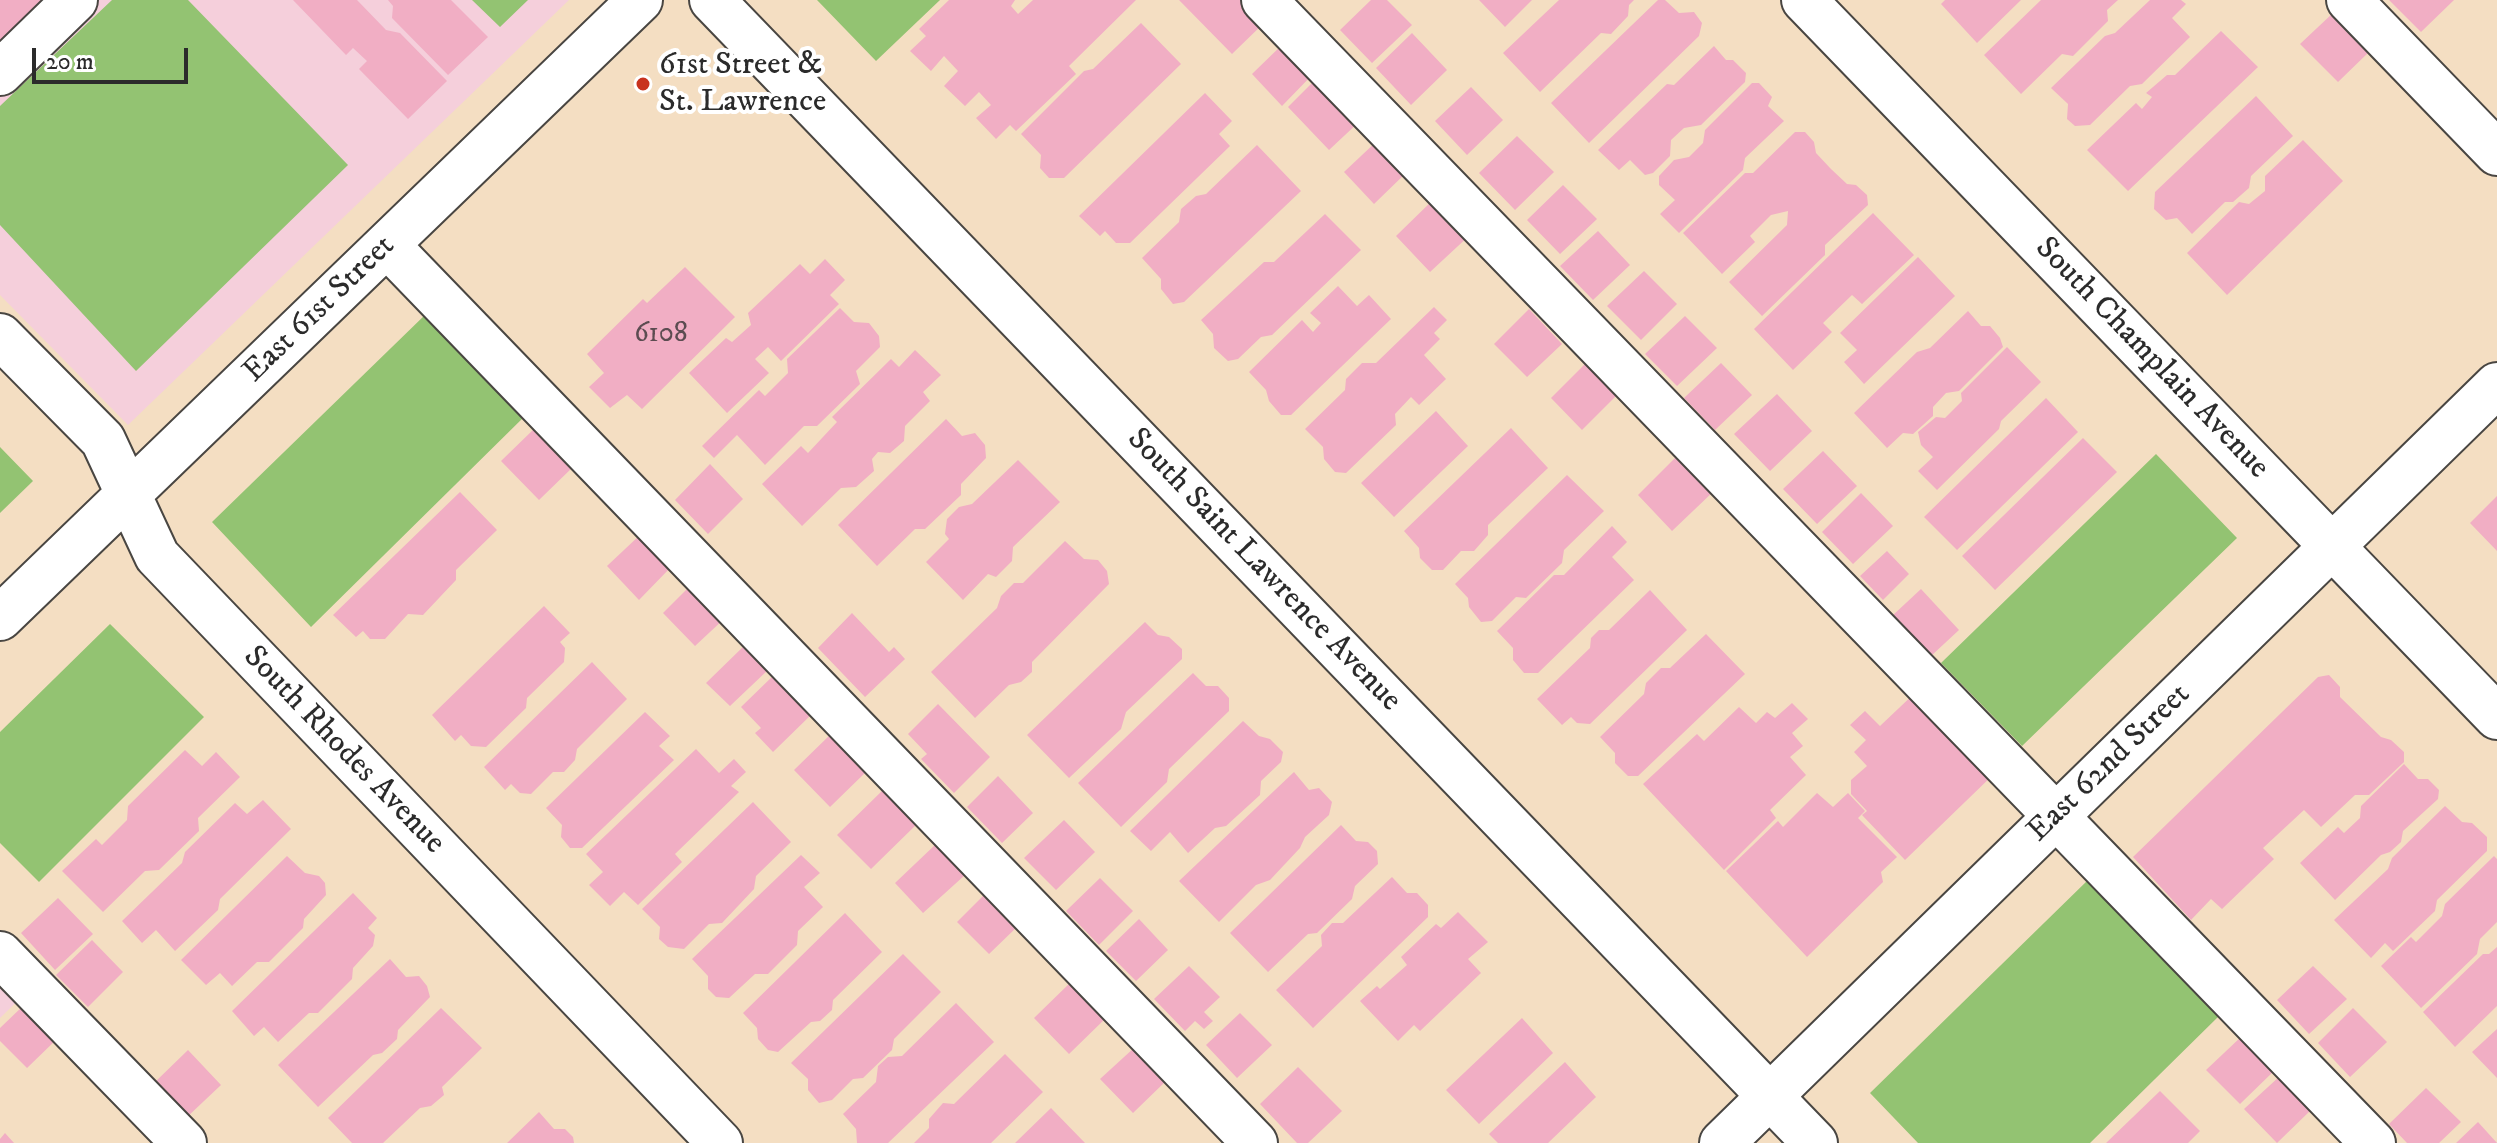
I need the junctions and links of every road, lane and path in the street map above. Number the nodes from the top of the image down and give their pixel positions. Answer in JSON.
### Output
{"nodes":[{"id":1,"x":75,"y":0,"type":"edge"},
{"id":2,"x":640,"y":0,"type":"edge"},
{"id":3,"x":712,"y":0,"type":"edge"},
{"id":4,"x":1264,"y":0,"type":"edge"},
{"id":5,"x":1804,"y":0,"type":"edge"},
{"id":6,"x":2349,"y":0,"type":"edge"},
{"id":7,"x":0,"y":73,"type":"edge"},
{"id":8,"x":2497,"y":153,"type":"edge"},
{"id":9,"x":388,"y":246,"type":"junction"},
{"id":10,"x":0,"y":336,"type":"edge"},
{"id":11,"x":2497,"y":385,"type":"edge"},
{"id":12,"x":128,"y":493,"type":"junction"},
{"id":13,"x":2332,"y":546,"type":"junction"},
{"id":14,"x":0,"y":618,"type":"edge"},
{"id":15,"x":2497,"y":717,"type":"edge"},
{"id":16,"x":2056,"y":816,"type":"junction"},
{"id":17,"x":0,"y":954,"type":"edge"},
{"id":18,"x":1770,"y":1096,"type":"junction"},
{"id":19,"x":184,"y":1143,"type":"edge"},
{"id":20,"x":720,"y":1143,"type":"edge"},
{"id":21,"x":1255,"y":1143,"type":"edge"},
{"id":22,"x":1722,"y":1143,"type":"edge"},
{"id":23,"x":1815,"y":1143,"type":"edge"},
{"id":24,"x":2373,"y":1143,"type":"edge"}],
"edges":[{"from":1,"to":7,"type":"street"},
{"from":2,"to":9,"type":"street","name":"East 61st Street"},
{"from":3,"to":18,"type":"street","name":"South Saint Lawrence Avenue"},
{"from":4,"to":16,"type":"street"},
{"from":5,"to":13,"type":"street","name":"South Champlain Avenue"},
{"from":6,"to":8,"type":"street"},
{"from":9,"to":12,"type":"street","name":"East 61st Street"},
{"from":9,"to":21,"type":"street"},
{"from":10,"to":12,"type":"street","name":"South Rhodes Avenue"},
{"from":11,"to":13,"type":"street","name":"East 62nd Street"},
{"from":12,"to":14,"type":"street","name":"East 61st Street"},
{"from":12,"to":20,"type":"street","name":"South Rhodes Avenue"},
{"from":13,"to":15,"type":"street","name":"South Champlain Avenue"},
{"from":13,"to":16,"type":"street","name":"East 62nd Street"},
{"from":16,"to":18,"type":"street","name":"East 62nd Street"},
{"from":16,"to":24,"type":"street"},
{"from":17,"to":19,"type":"street"},
{"from":18,"to":22,"type":"street","name":"East 62nd Street"},
{"from":18,"to":23,"type":"street","name":"South Saint Lawrence Avenue"}]}
